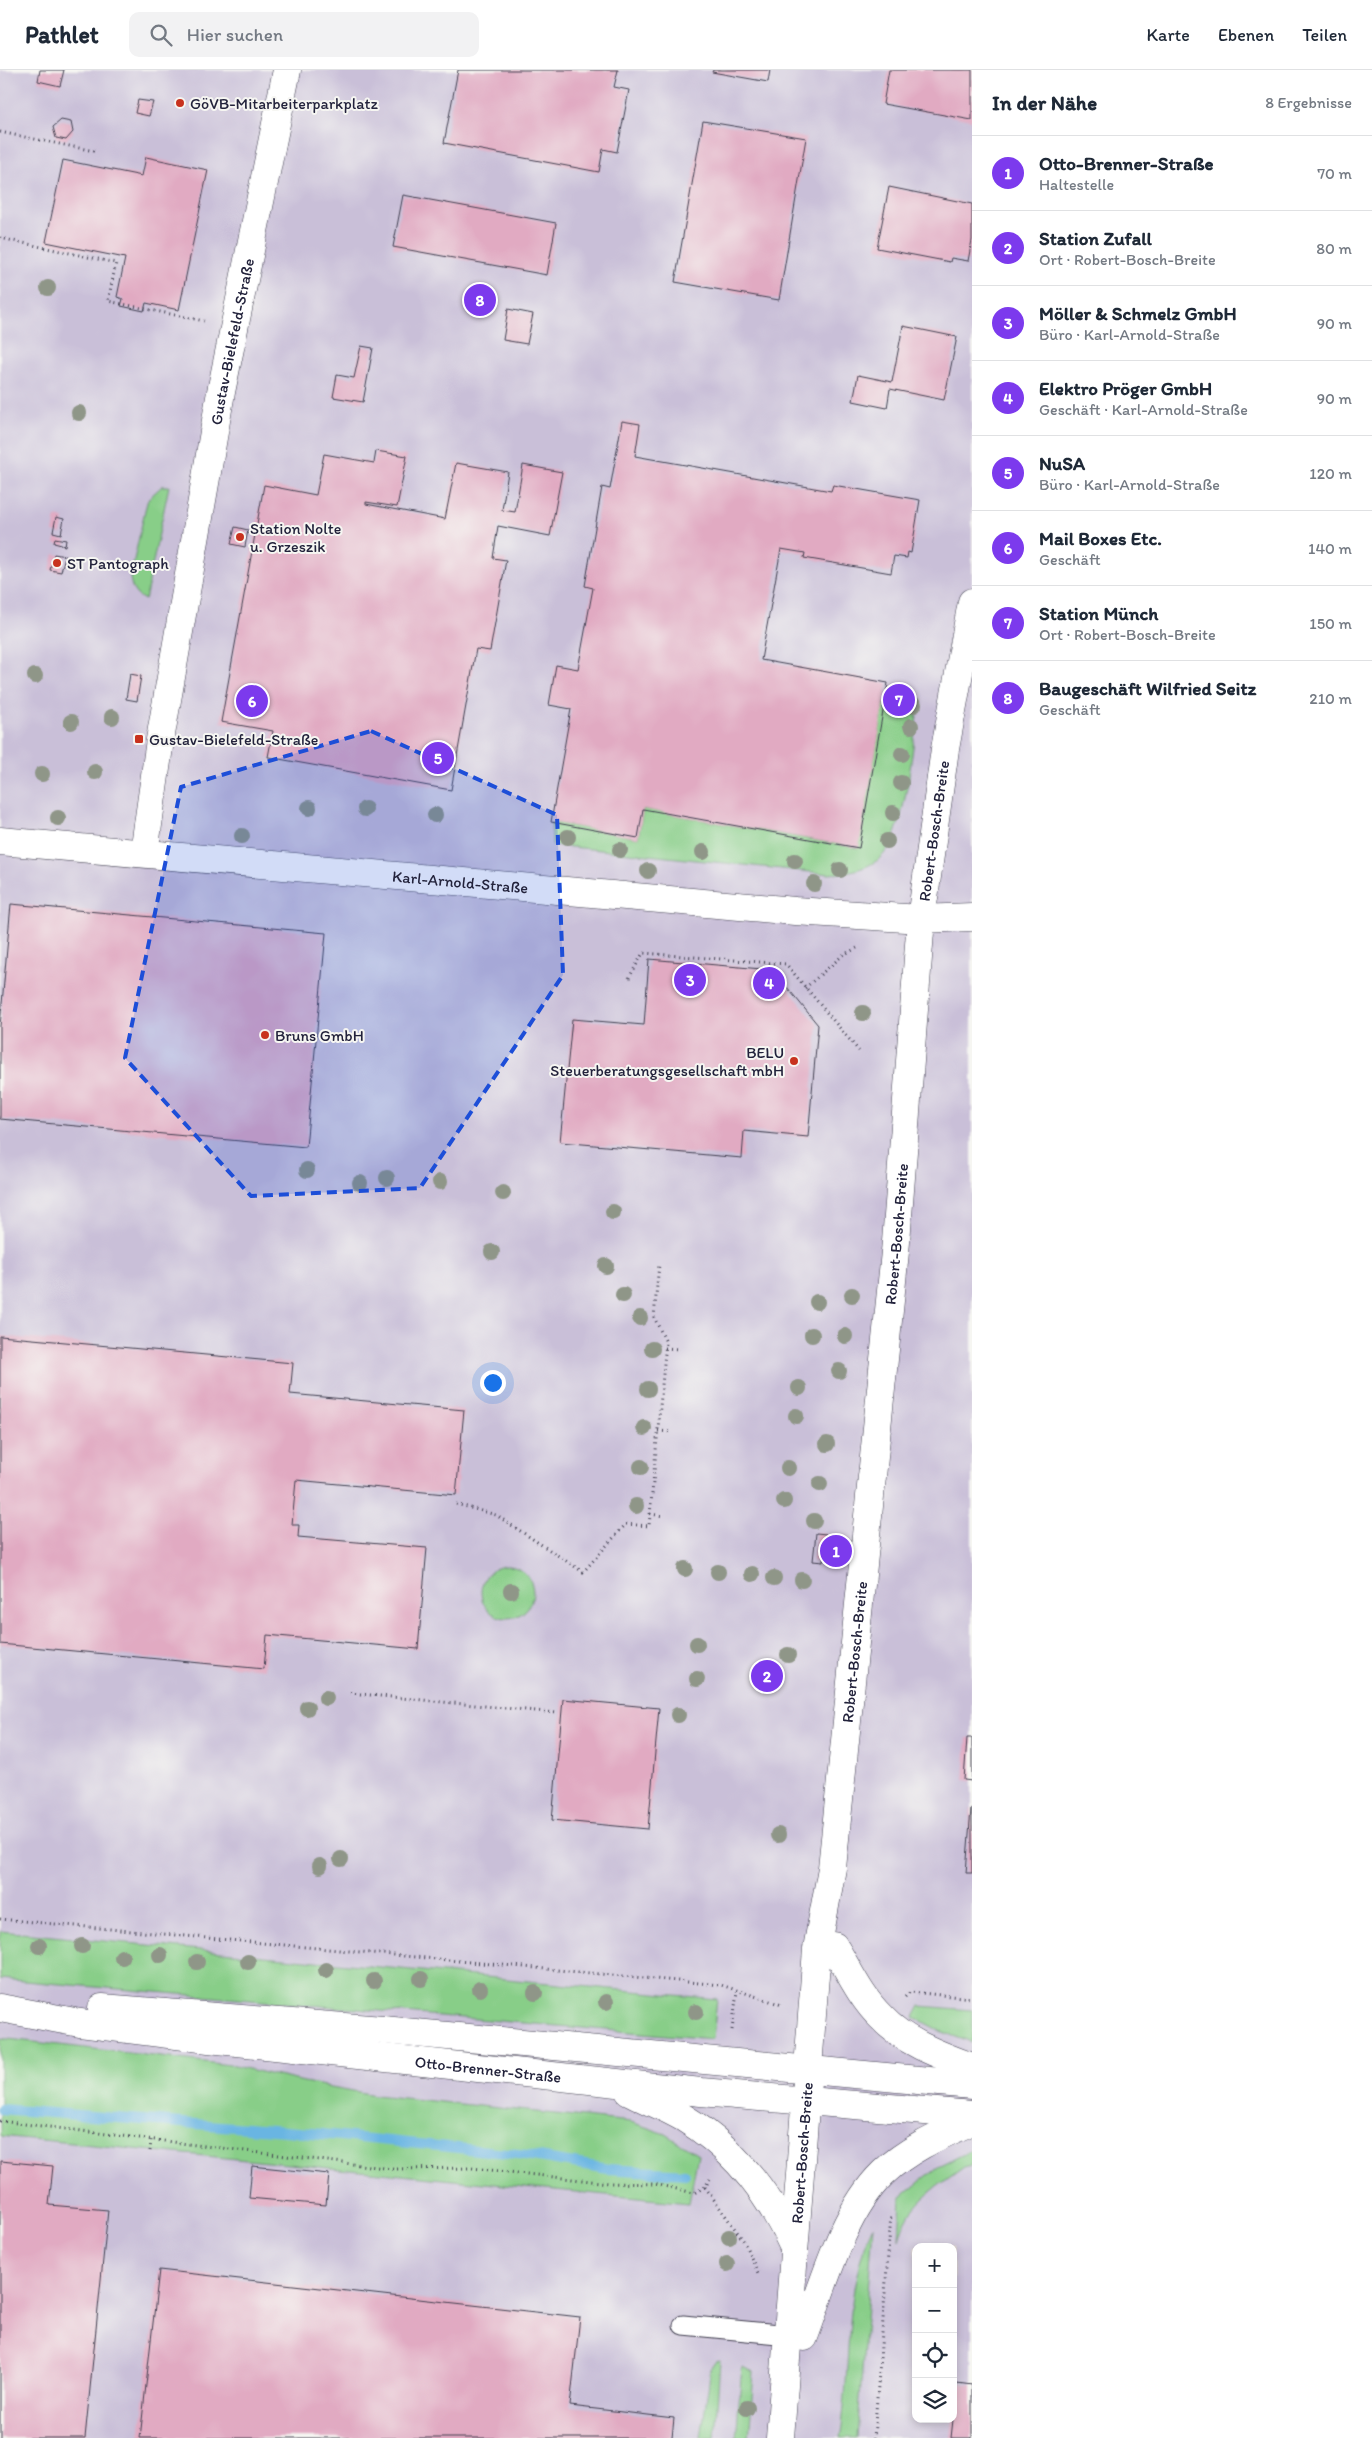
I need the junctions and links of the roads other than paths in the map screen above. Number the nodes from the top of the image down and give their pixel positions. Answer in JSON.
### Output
{"nodes":[{"id":1,"x":287,"y":70,"type":"edge"},
{"id":2,"x":972,"y":602,"type":"edge"},
{"id":3,"x":0,"y":842,"type":"edge"},
{"id":4,"x":144,"y":853,"type":"junction"},
{"id":5,"x":972,"y":917,"type":"edge"},
{"id":6,"x":921,"y":919,"type":"junction"},
{"id":7,"x":832,"y":1868,"type":"junction"},
{"id":8,"x":834,"y":1946,"type":"junction"},
{"id":9,"x":3,"y":2008,"type":"edge"},
{"id":10,"x":972,"y":2067,"type":"edge"},
{"id":11,"x":816,"y":2069,"type":"junction"},
{"id":12,"x":612,"y":2083,"type":"junction"},
{"id":13,"x":972,"y":2085,"type":"edge"},
{"id":14,"x":814,"y":2102,"type":"junction"},
{"id":15,"x":972,"y":2115,"type":"edge"},
{"id":16,"x":972,"y":2121,"type":"edge"},
{"id":17,"x":794,"y":2248,"type":"junction"},
{"id":18,"x":684,"y":2325,"type":"dead end"},
{"id":19,"x":796,"y":2336,"type":"junction"},
{"id":20,"x":780,"y":2438,"type":"edge"},
{"id":21,"x":796,"y":2438,"type":"edge"}],
"edges":[{"from":1,"to":4,"type":"street","name":"Gustav-Bielefeld-Straße"},
{"from":2,"to":6,"type":"street","name":"Robert-Bosch-Breite"},
{"from":3,"to":4,"type":"street","name":"Karl-Arnold-Straße"},
{"from":4,"to":6,"type":"street","name":"Karl-Arnold-Straße"},
{"from":5,"to":6,"type":"street","name":"Karl-Arnold-Straße"},
{"from":6,"to":7,"type":"street","name":"Robert-Bosch-Breite"},
{"from":7,"to":8,"type":"street","name":"Robert-Bosch-Breite"},
{"from":7,"to":11,"type":"street","name":"Robert-Bosch-Breite"},
{"from":8,"to":10,"type":"street"},
{"from":8,"to":11,"type":"street","name":"Robert-Bosch-Breite"},
{"from":9,"to":11,"type":"street","name":"Otto-Brenner-Straße"},
{"from":9,"to":12,"type":"street","name":"Otto-Brenner-Straße"},
{"from":11,"to":13,"type":"street","name":"Otto-Brenner-Straße"},
{"from":11,"to":14,"type":"street","name":"Robert-Bosch-Breite"},
{"from":12,"to":14,"type":"street","name":"Otto-Brenner-Straße"},
{"from":12,"to":17,"type":"street"},
{"from":14,"to":15,"type":"street","name":"Otto-Brenner-Straße"},
{"from":14,"to":17,"type":"street","name":"Robert-Bosch-Breite"},
{"from":14,"to":19,"type":"street","name":"Robert-Bosch-Breite"},
{"from":16,"to":19,"type":"street"},
{"from":17,"to":19,"type":"street","name":"Robert-Bosch-Breite"},
{"from":18,"to":19,"type":"lane"},
{"from":19,"to":20,"type":"street","name":"Robert-Bosch-Breite"},
{"from":19,"to":21,"type":"street","name":"Robert-Bosch-Breite"}]}
